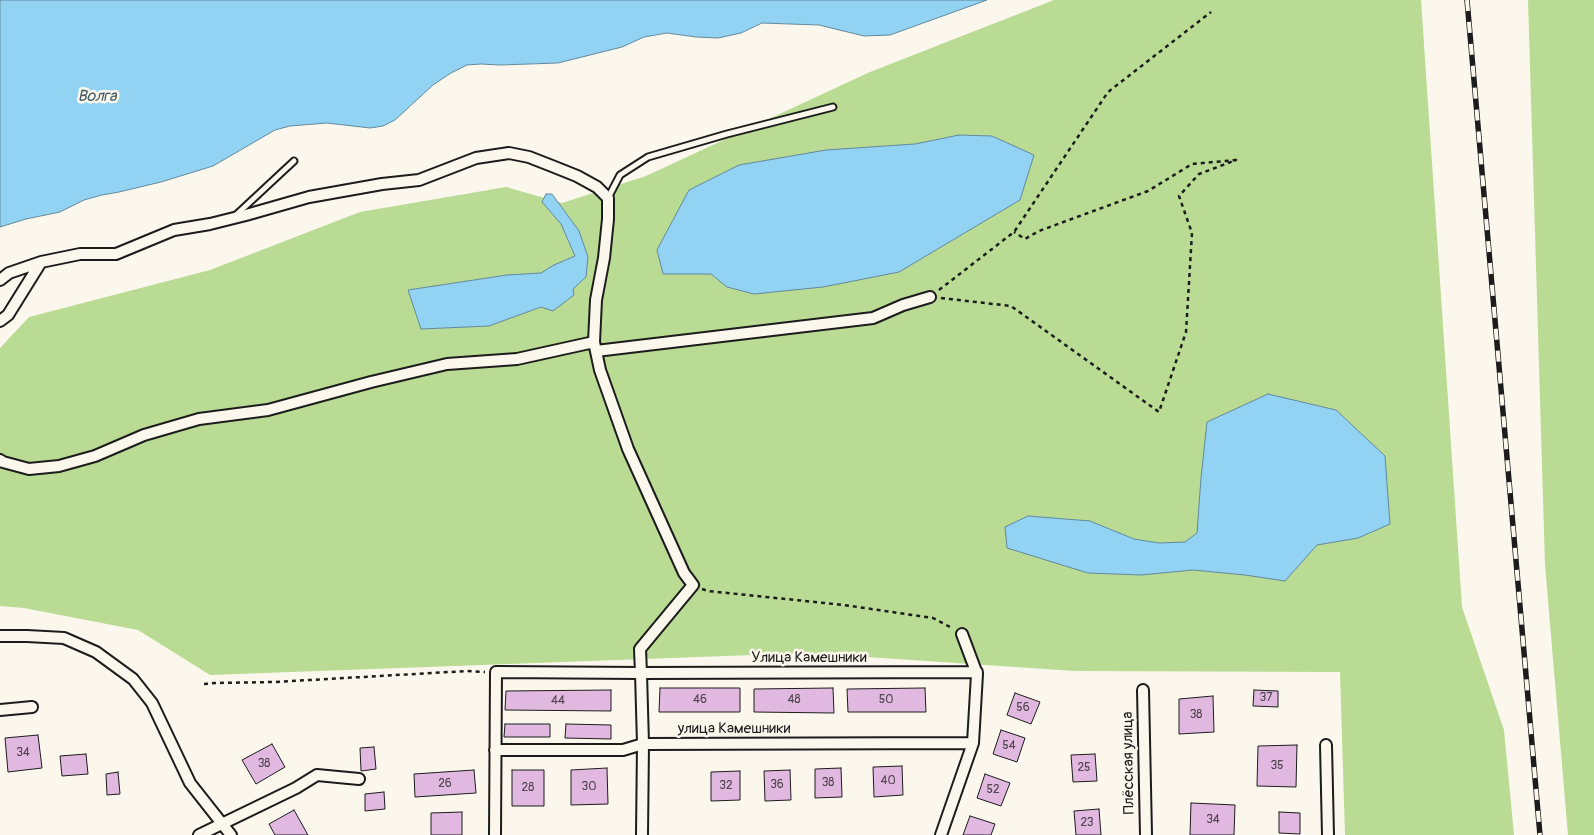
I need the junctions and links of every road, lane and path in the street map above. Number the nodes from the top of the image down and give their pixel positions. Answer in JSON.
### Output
{"nodes":[{"id":1,"x":1210,"y":12,"type":"dead end"},
{"id":2,"x":833,"y":107,"type":"dead end"},
{"id":3,"x":294,"y":161,"type":"dead end"},
{"id":4,"x":608,"y":198,"type":"junction"},
{"id":5,"x":232,"y":219,"type":"junction"},
{"id":6,"x":1014,"y":232,"type":"junction"},
{"id":7,"x":41,"y":262,"type":"junction"},
{"id":8,"x":0,"y":280,"type":"edge"},
{"id":9,"x":930,"y":297,"type":"junction"},
{"id":10,"x":0,"y":321,"type":"edge"},
{"id":11,"x":595,"y":346,"type":"junction"},
{"id":12,"x":0,"y":460,"type":"edge"},
{"id":13,"x":693,"y":585,"type":"junction"},
{"id":14,"x":962,"y":634,"type":"joint"},
{"id":15,"x":0,"y":636,"type":"edge"},
{"id":16,"x":496,"y":672,"type":"junction"},
{"id":17,"x":977,"y":672,"type":"junction"},
{"id":18,"x":641,"y":673,"type":"junction"},
{"id":19,"x":204,"y":684,"type":"dead end"},
{"id":20,"x":1143,"y":690,"type":"dead end"},
{"id":21,"x":32,"y":707,"type":"dead end"},
{"id":22,"x":0,"y":710,"type":"edge"},
{"id":23,"x":973,"y":743,"type":"junction"},
{"id":24,"x":643,"y":744,"type":"junction"},
{"id":25,"x":1326,"y":745,"type":"dead end"},
{"id":26,"x":496,"y":750,"type":"junction"},
{"id":27,"x":360,"y":779,"type":"dead end"},
{"id":28,"x":223,"y":824,"type":"junction"},
{"id":29,"x":199,"y":835,"type":"edge"},
{"id":30,"x":231,"y":835,"type":"edge"},
{"id":31,"x":495,"y":835,"type":"edge"},
{"id":32,"x":642,"y":835,"type":"edge"},
{"id":33,"x":942,"y":835,"type":"edge"},
{"id":34,"x":1146,"y":835,"type":"edge"},
{"id":35,"x":1328,"y":835,"type":"edge"}],
"edges":[{"from":1,"to":6,"type":"path"},
{"from":2,"to":4,"type":"lane"},
{"from":3,"to":5,"type":"lane"},
{"from":4,"to":5,"type":"street"},
{"from":4,"to":11,"type":"street"},
{"from":5,"to":7,"type":"street"},
{"from":6,"to":9,"type":"path"},
{"from":6,"to":9,"type":"path"},
{"from":7,"to":8,"type":"street"},
{"from":7,"to":10,"type":"street"},
{"from":9,"to":11,"type":"street"},
{"from":11,"to":12,"type":"street"},
{"from":11,"to":13,"type":"street"},
{"from":13,"to":14,"type":"path"},
{"from":13,"to":18,"type":"street"},
{"from":14,"to":17,"type":"street"},
{"from":15,"to":28,"type":"street"},
{"from":16,"to":18,"type":"street","name":"Улица Камешники"},
{"from":16,"to":19,"type":"path"},
{"from":16,"to":26,"type":"street"},
{"from":17,"to":18,"type":"street","name":"Улица Камешники"},
{"from":17,"to":23,"type":"street"},
{"from":18,"to":24,"type":"street"},
{"from":20,"to":34,"type":"street","name":"Плёсская улица"},
{"from":21,"to":22,"type":"street"},
{"from":23,"to":24,"type":"street","name":"улица Камешники"},
{"from":23,"to":33,"type":"street"},
{"from":24,"to":26,"type":"street","name":"улица Камешники"},
{"from":24,"to":32,"type":"street"},
{"from":25,"to":35,"type":"street"},
{"from":26,"to":31,"type":"street"},
{"from":27,"to":28,"type":"street"},
{"from":28,"to":29,"type":"street"},
{"from":28,"to":30,"type":"street"}]}
